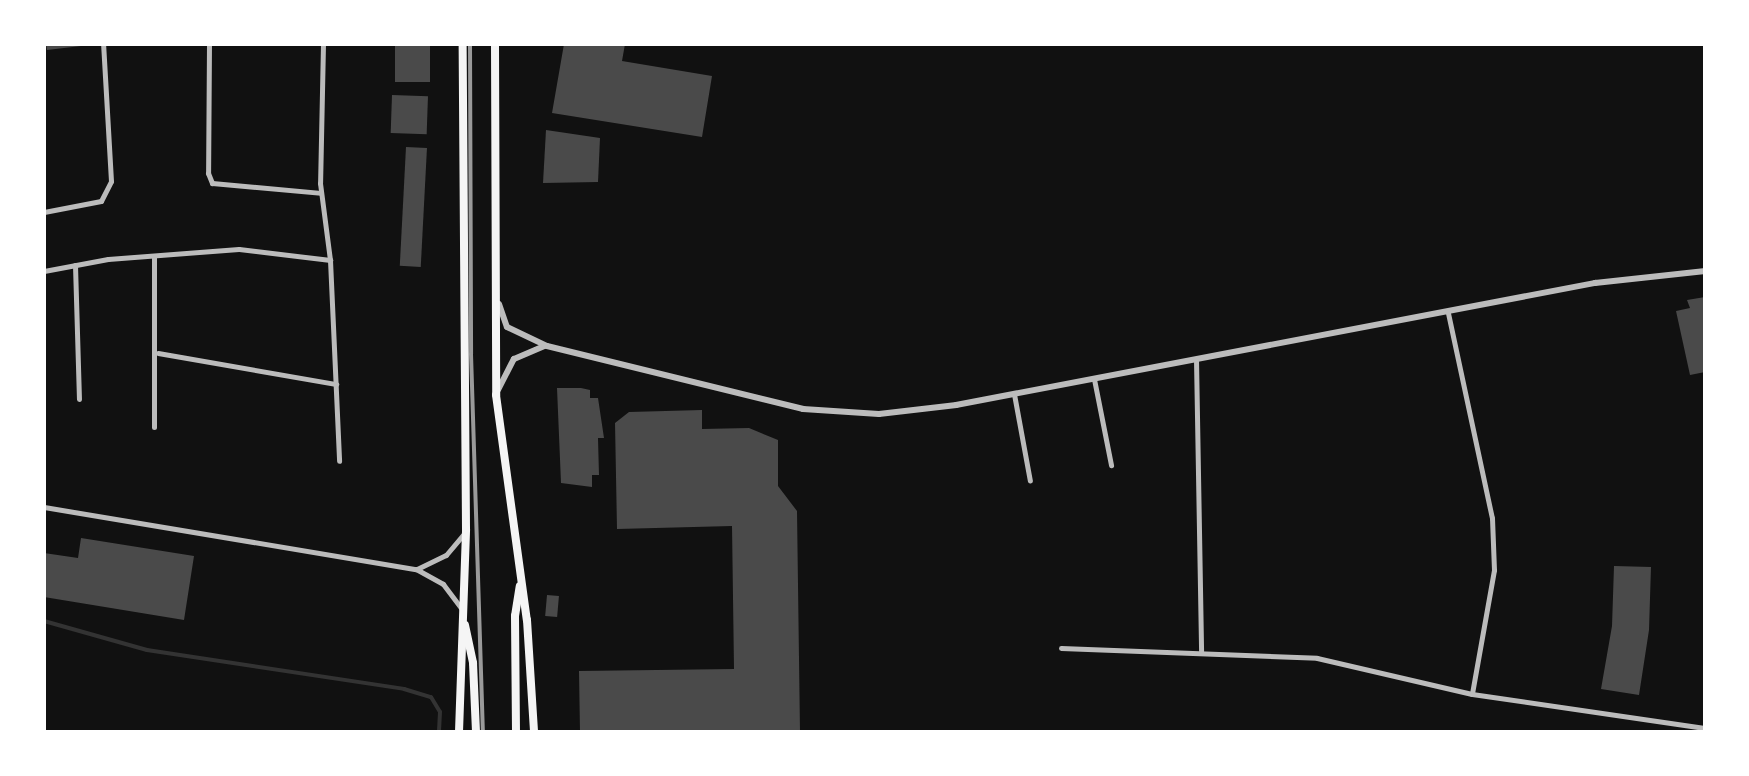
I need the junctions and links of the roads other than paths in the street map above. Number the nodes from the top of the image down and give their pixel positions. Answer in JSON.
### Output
{"nodes":[{"id":1,"x":103,"y":44,"type":"edge"},
{"id":2,"x":209,"y":44,"type":"edge"},
{"id":3,"x":323,"y":44,"type":"edge"},
{"id":4,"x":463,"y":44,"type":"edge"},
{"id":5,"x":495,"y":44,"type":"edge"},
{"id":6,"x":321,"y":193,"type":"junction"},
{"id":7,"x":44,"y":212,"type":"edge"},
{"id":8,"x":154,"y":256,"type":"junction"},
{"id":9,"x":330,"y":260,"type":"junction"},
{"id":10,"x":75,"y":265,"type":"junction"},
{"id":11,"x":44,"y":271,"type":"edge"},
{"id":12,"x":1705,"y":271,"type":"edge"},
{"id":13,"x":495,"y":280,"type":"junction"},
{"id":14,"x":1448,"y":313,"type":"junction"},
{"id":15,"x":547,"y":346,"type":"junction"},
{"id":16,"x":158,"y":353,"type":"junction"},
{"id":17,"x":1196,"y":359,"type":"junction"},
{"id":18,"x":1094,"y":379,"type":"junction"},
{"id":19,"x":336,"y":384,"type":"junction"},
{"id":20,"x":1014,"y":394,"type":"junction"},
{"id":21,"x":496,"y":395,"type":"junction"},
{"id":22,"x":79,"y":399,"type":"dead end"},
{"id":23,"x":154,"y":427,"type":"dead end"},
{"id":24,"x":339,"y":461,"type":"dead end"},
{"id":25,"x":1111,"y":465,"type":"dead end"},
{"id":26,"x":1030,"y":481,"type":"dead end"},
{"id":27,"x":44,"y":507,"type":"edge"},
{"id":28,"x":466,"y":529,"type":"junction"},
{"id":29,"x":416,"y":569,"type":"junction"},
{"id":30,"x":521,"y":579,"type":"junction"},
{"id":31,"x":462,"y":609,"type":"junction"},
{"id":32,"x":1061,"y":648,"type":"dead end"},
{"id":33,"x":1201,"y":651,"type":"junction"},
{"id":34,"x":1472,"y":694,"type":"junction"},
{"id":35,"x":1705,"y":728,"type":"edge"},
{"id":36,"x":459,"y":732,"type":"edge"},
{"id":37,"x":476,"y":732,"type":"edge"},
{"id":38,"x":516,"y":732,"type":"edge"},
{"id":39,"x":534,"y":732,"type":"edge"}],
"edges":[{"from":1,"to":7,"type":"street"},
{"from":2,"to":6,"type":"street"},
{"from":3,"to":6,"type":"street"},
{"from":4,"to":28,"type":"main road"},
{"from":5,"to":13,"type":"main road"},
{"from":6,"to":9,"type":"street"},
{"from":8,"to":9,"type":"street"},
{"from":8,"to":10,"type":"street"},
{"from":8,"to":16,"type":"street"},
{"from":9,"to":19,"type":"street"},
{"from":10,"to":11,"type":"street"},
{"from":10,"to":22,"type":"street"},
{"from":12,"to":14,"type":"street"},
{"from":13,"to":15,"type":"street"},
{"from":13,"to":21,"type":"main road"},
{"from":14,"to":17,"type":"street"},
{"from":14,"to":34,"type":"street"},
{"from":15,"to":20,"type":"street"},
{"from":15,"to":21,"type":"street"},
{"from":16,"to":19,"type":"street"},
{"from":16,"to":23,"type":"street"},
{"from":17,"to":18,"type":"street"},
{"from":17,"to":33,"type":"street"},
{"from":18,"to":20,"type":"street"},
{"from":18,"to":25,"type":"street"},
{"from":19,"to":24,"type":"street"},
{"from":20,"to":26,"type":"street"},
{"from":21,"to":30,"type":"main road"},
{"from":27,"to":29,"type":"street"},
{"from":28,"to":29,"type":"street"},
{"from":28,"to":31,"type":"main road"},
{"from":29,"to":31,"type":"street"},
{"from":30,"to":38,"type":"main road"},
{"from":30,"to":39,"type":"main road"},
{"from":31,"to":36,"type":"main road"},
{"from":31,"to":37,"type":"main road"},
{"from":32,"to":33,"type":"street"},
{"from":33,"to":34,"type":"street"},
{"from":34,"to":35,"type":"street"}]}
